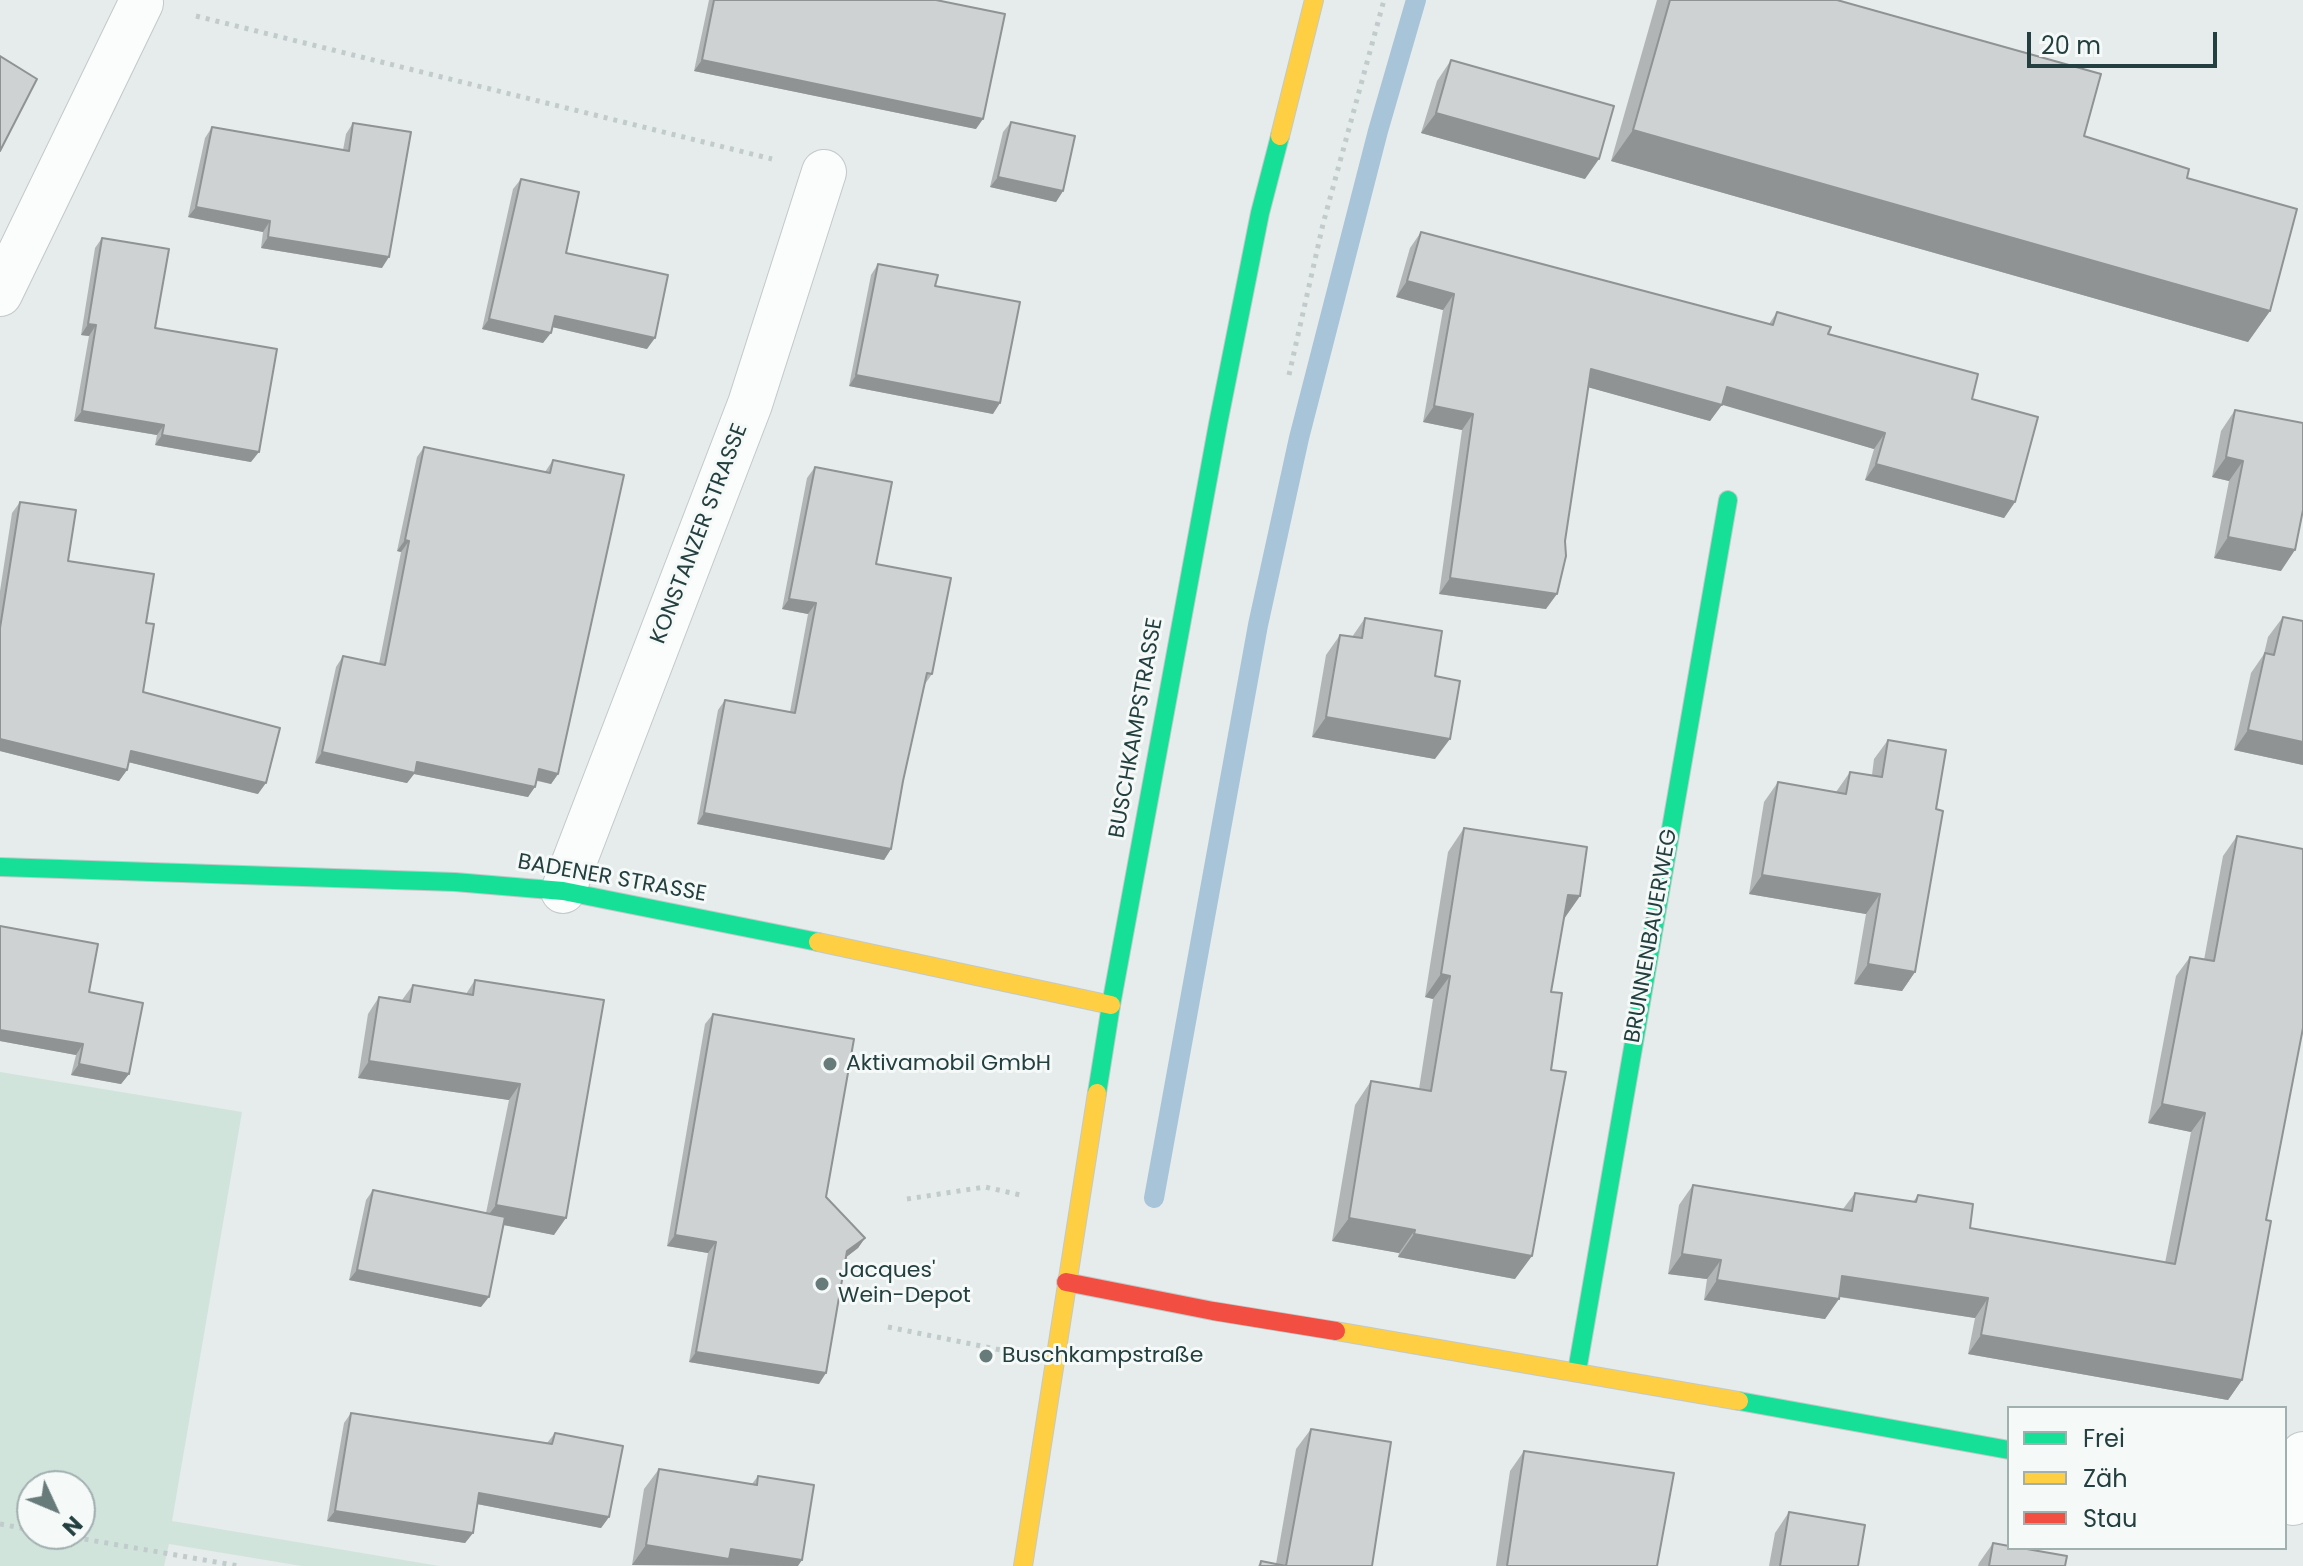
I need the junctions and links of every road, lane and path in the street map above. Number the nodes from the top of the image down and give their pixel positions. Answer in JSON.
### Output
{"nodes":[{"id":1,"x":1314,"y":0,"type":"edge"},
{"id":2,"x":1384,"y":0,"type":"edge"},
{"id":3,"x":141,"y":3,"type":"joint"},
{"id":4,"x":824,"y":172,"type":"joint"},
{"id":5,"x":0,"y":294,"type":"edge"},
{"id":6,"x":1289,"y":377,"type":"dead end"},
{"id":7,"x":1728,"y":500,"type":"dead end"},
{"id":8,"x":0,"y":867,"type":"edge"},
{"id":9,"x":563,"y":891,"type":"junction"},
{"id":10,"x":1111,"y":1005,"type":"junction"},
{"id":11,"x":907,"y":1199,"type":"dead end"},
{"id":12,"x":1077,"y":1208,"type":"junction"},
{"id":13,"x":1066,"y":1282,"type":"junction"},
{"id":14,"x":888,"y":1327,"type":"dead end"},
{"id":15,"x":1053,"y":1360,"type":"junction"},
{"id":16,"x":1577,"y":1371,"type":"junction"},
{"id":17,"x":2007,"y":1450,"type":"edge"},
{"id":18,"x":2303,"y":1454,"type":"edge"},
{"id":19,"x":2294,"y":1503,"type":"edge"},
{"id":20,"x":96,"y":1541,"type":"edge"},
{"id":21,"x":239,"y":1566,"type":"edge"},
{"id":22,"x":1023,"y":1566,"type":"edge"}],
"edges":[{"from":1,"to":10,"type":"street","name":"BUSCHKAMPSTRASSE"},
{"from":2,"to":6,"type":"path"},
{"from":3,"to":4,"type":"path"},
{"from":3,"to":5,"type":"street"},
{"from":4,"to":9,"type":"street","name":"KONSTANZER STRASSE"},
{"from":7,"to":16,"type":"street","name":"BRUNNENBAUERWEG"},
{"from":8,"to":9,"type":"street","name":"BADENER STRASSE"},
{"from":9,"to":10,"type":"street","name":"BADENER STRASSE"},
{"from":10,"to":12,"type":"street","name":"BUSCHKAMPSTRASSE"},
{"from":11,"to":12,"type":"path"},
{"from":12,"to":13,"type":"street","name":"BUSCHKAMPSTRASSE"},
{"from":13,"to":15,"type":"street","name":"BUSCHKAMPSTRASSE"},
{"from":13,"to":16,"type":"street"},
{"from":14,"to":15,"type":"path"},
{"from":15,"to":22,"type":"street","name":"BUSCHKAMPSTRASSE"},
{"from":16,"to":17,"type":"street"},
{"from":18,"to":19,"type":"street"},
{"from":20,"to":21,"type":"path"}]}
